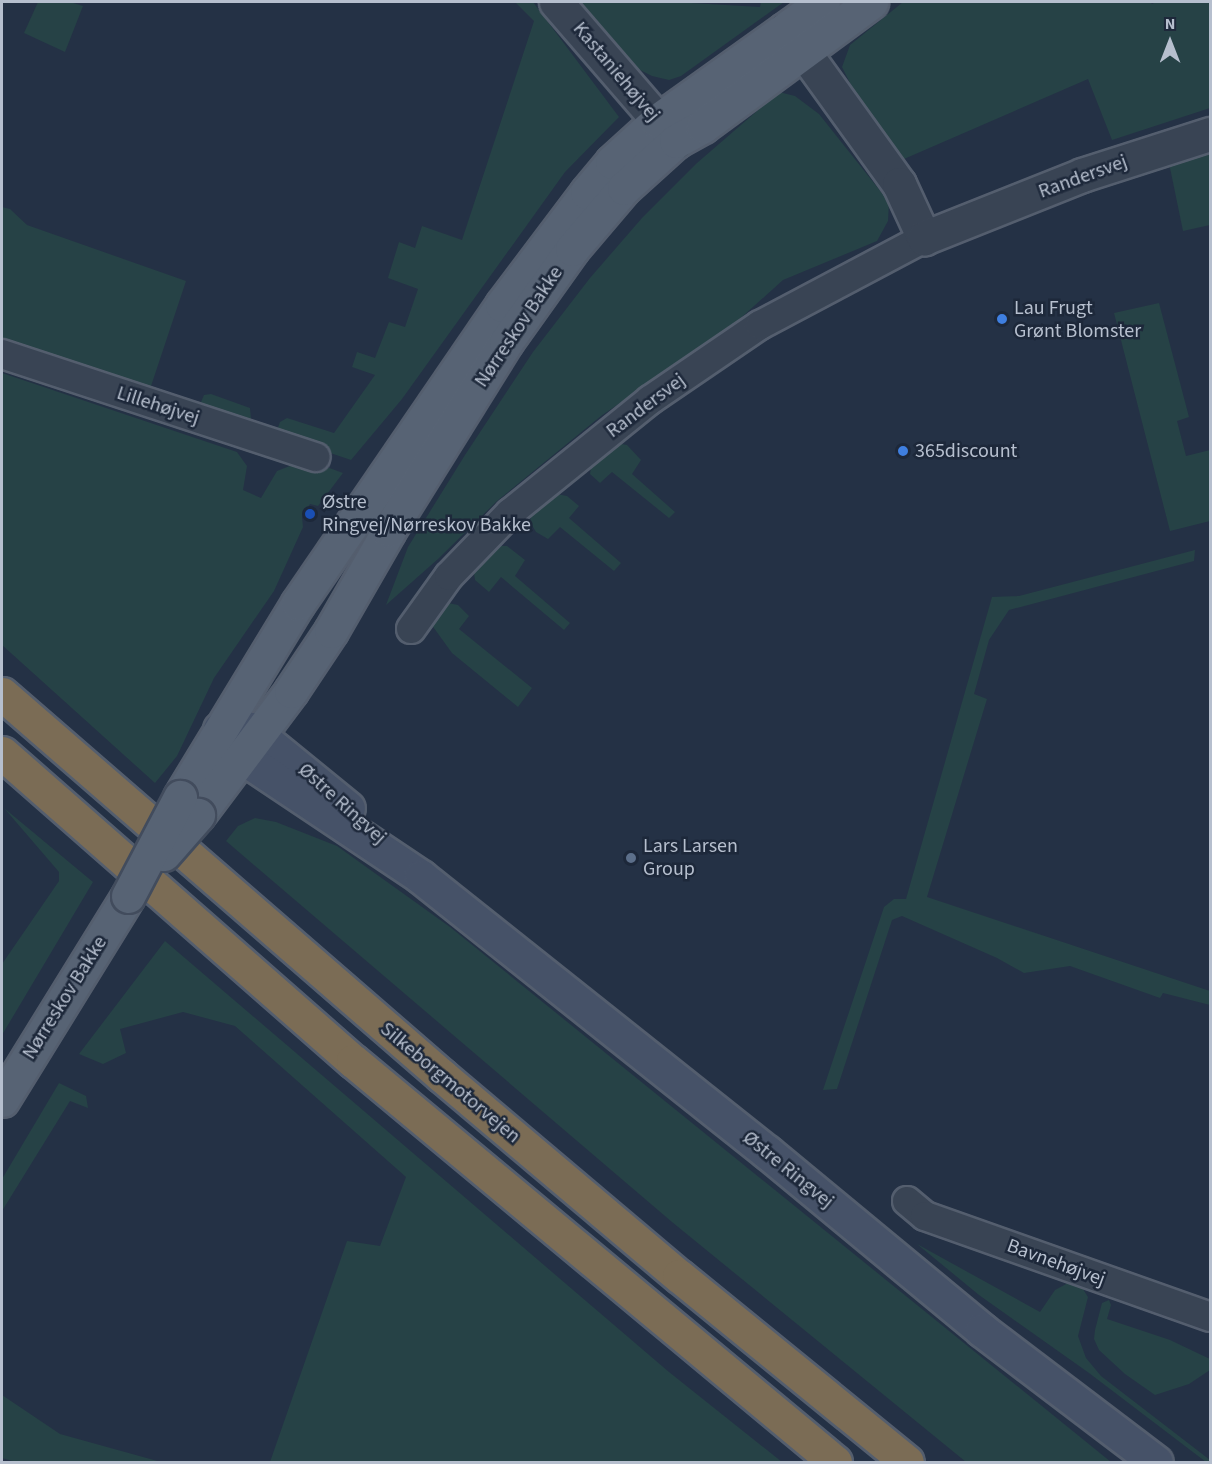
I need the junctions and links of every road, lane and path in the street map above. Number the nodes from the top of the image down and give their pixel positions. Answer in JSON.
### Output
{"nodes":[{"id":1,"x":556,"y":2,"type":"edge"},
{"id":2,"x":823,"y":2,"type":"edge"},
{"id":3,"x":871,"y":2,"type":"edge"},
{"id":4,"x":793,"y":40,"type":"junction"},
{"id":5,"x":666,"y":131,"type":"junction"},
{"id":6,"x":1210,"y":134,"type":"edge"},
{"id":7,"x":924,"y":238,"type":"junction"},
{"id":8,"x":2,"y":354,"type":"edge"},
{"id":9,"x":315,"y":458,"type":"dead end"},
{"id":10,"x":411,"y":629,"type":"dead end"},
{"id":11,"x":2,"y":694,"type":"edge"},
{"id":12,"x":241,"y":737,"type":"junction"},
{"id":13,"x":2,"y":753,"type":"edge"},
{"id":14,"x":4,"y":1089,"type":"edge"},
{"id":15,"x":907,"y":1201,"type":"dead end"},
{"id":16,"x":1210,"y":1317,"type":"edge"},
{"id":17,"x":835,"y":1462,"type":"edge"},
{"id":18,"x":907,"y":1462,"type":"edge"},
{"id":19,"x":1156,"y":1462,"type":"edge"}],
"edges":[{"from":1,"to":5,"type":"street","name":"Kastaniehøjvej"},
{"from":2,"to":4,"type":"main road","name":"Nørreskov Bakke"},
{"from":3,"to":4,"type":"main road","name":"Nørreskov Bakke"},
{"from":4,"to":5,"type":"main road","name":"Nørreskov Bakke"},
{"from":4,"to":7,"type":"street"},
{"from":5,"to":12,"type":"main road","name":"Nørreskov Bakke"},
{"from":5,"to":12,"type":"main road","name":"Nørreskov Bakke"},
{"from":6,"to":7,"type":"street","name":"Randersvej"},
{"from":7,"to":10,"type":"street","name":"Randersvej"},
{"from":8,"to":9,"type":"street","name":"Lillehøjvej"},
{"from":11,"to":18,"type":"highway","name":"Silkeborgmotorvejen"},
{"from":12,"to":14,"type":"main road","name":"Nørreskov Bakke","bridge":true},
{"from":12,"to":19,"type":"main road","name":"Østre Ringvej"},
{"from":13,"to":17,"type":"highway"},
{"from":15,"to":16,"type":"street","name":"Bavnehøjvej"}]}
